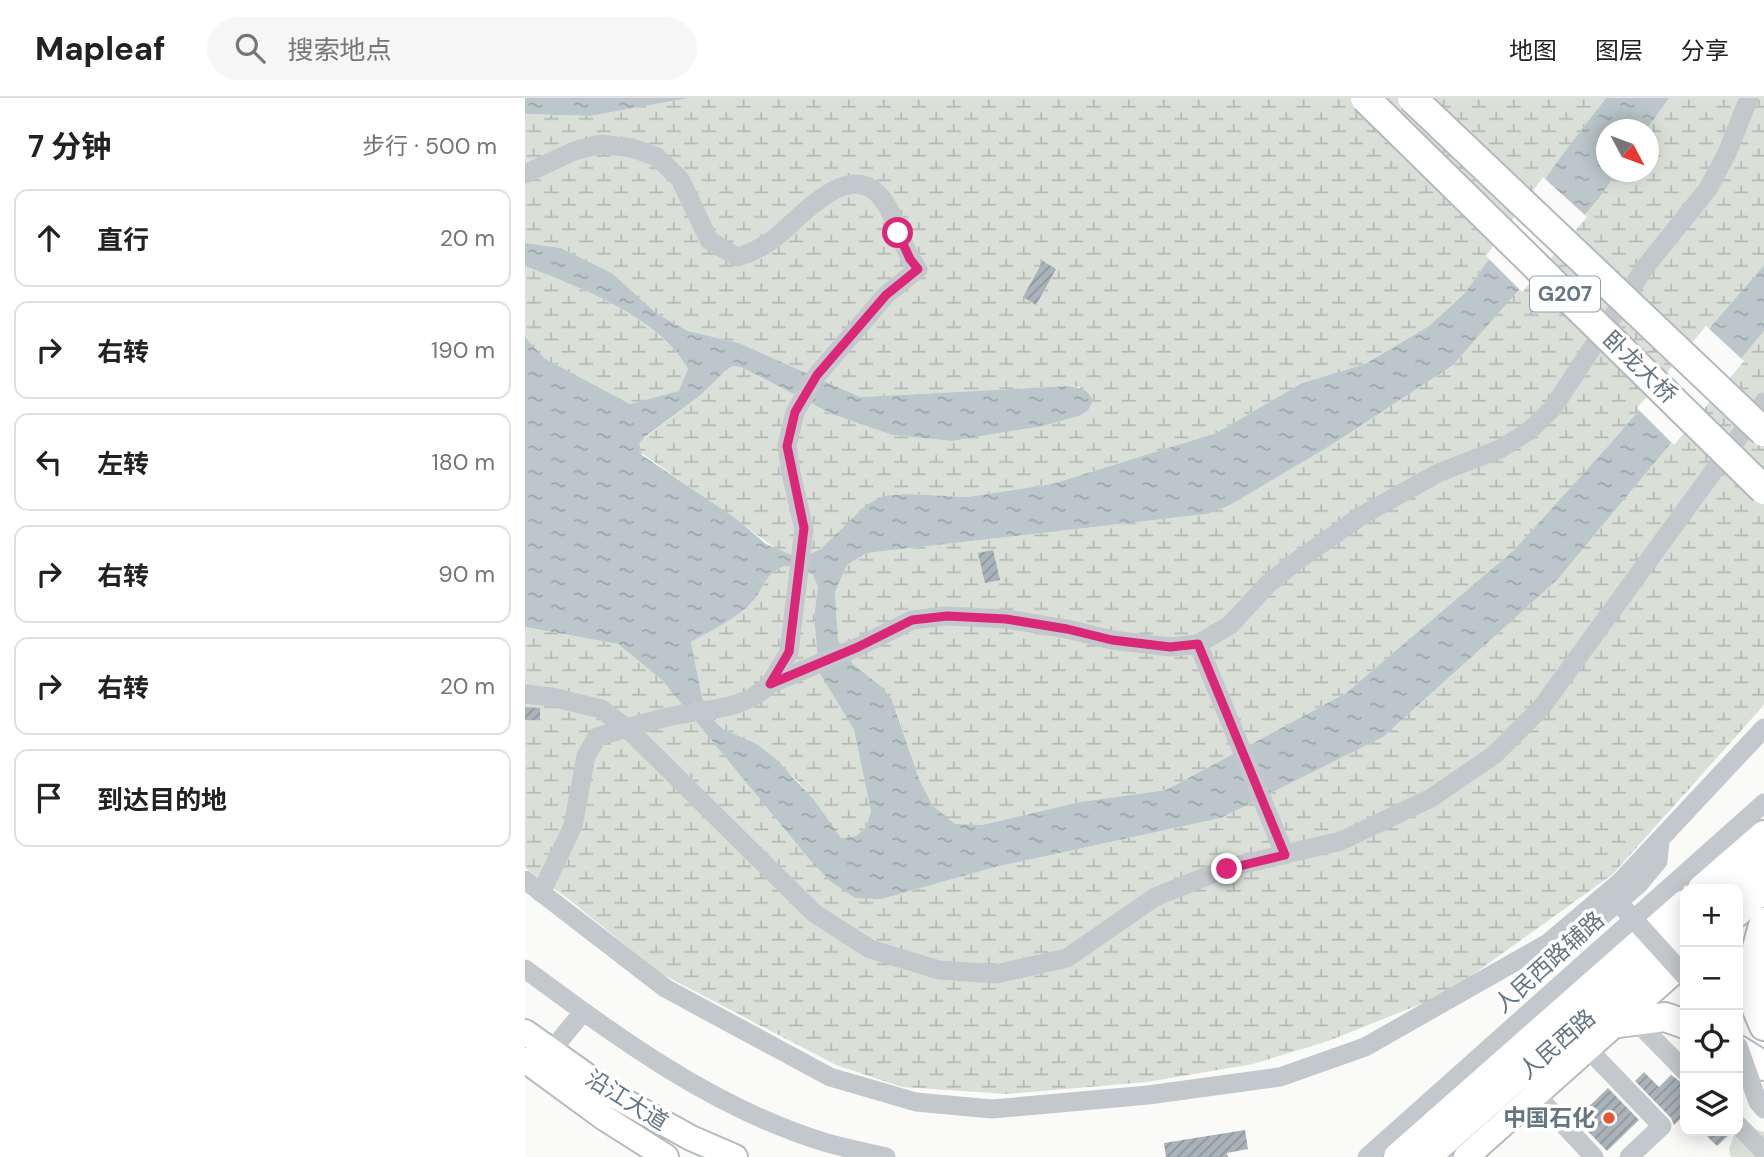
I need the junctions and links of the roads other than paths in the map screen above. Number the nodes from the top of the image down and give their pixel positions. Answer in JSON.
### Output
{"nodes":[{"id":1,"x":1365,"y":98,"type":"edge"},
{"id":2,"x":1412,"y":98,"type":"edge"},
{"id":3,"x":1749,"y":98,"type":"edge"},
{"id":4,"x":525,"y":174,"type":"edge"},
{"id":5,"x":1764,"y":402,"type":"edge"},
{"id":6,"x":1764,"y":432,"type":"edge"},
{"id":7,"x":1764,"y":490,"type":"edge"},
{"id":8,"x":1198,"y":644,"type":"junction"},
{"id":9,"x":770,"y":684,"type":"junction"},
{"id":10,"x":525,"y":694,"type":"edge"},
{"id":11,"x":627,"y":728,"type":"junction"},
{"id":12,"x":1764,"y":728,"type":"edge"},
{"id":13,"x":1764,"y":803,"type":"edge"},
{"id":14,"x":1764,"y":835,"type":"edge"},
{"id":15,"x":1660,"y":840,"type":"junction"},
{"id":16,"x":1285,"y":855,"type":"junction"},
{"id":17,"x":1764,"y":862,"type":"edge"},
{"id":18,"x":1708,"y":884,"type":"edge"},
{"id":19,"x":1739,"y":884,"type":"edge"},
{"id":20,"x":533,"y":886,"type":"edge"},
{"id":21,"x":1764,"y":890,"type":"edge"},
{"id":22,"x":1618,"y":902,"type":"junction"},
{"id":23,"x":1680,"y":908,"type":"edge"},
{"id":24,"x":1743,"y":909,"type":"edge"},
{"id":25,"x":1764,"y":922,"type":"edge"},
{"id":26,"x":1680,"y":935,"type":"edge"},
{"id":27,"x":1525,"y":957,"type":"junction"},
{"id":28,"x":1680,"y":967,"type":"edge"},
{"id":29,"x":525,"y":969,"type":"edge"},
{"id":30,"x":1680,"y":970,"type":"edge"},
{"id":31,"x":583,"y":1012,"type":"junction"},
{"id":32,"x":1627,"y":1022,"type":"junction"},
{"id":33,"x":1680,"y":1022,"type":"edge"},
{"id":34,"x":1764,"y":1026,"type":"edge"},
{"id":35,"x":525,"y":1032,"type":"edge"},
{"id":36,"x":1588,"y":1049,"type":"junction"},
{"id":37,"x":551,"y":1051,"type":"junction"},
{"id":38,"x":1743,"y":1051,"type":"edge"},
{"id":39,"x":525,"y":1060,"type":"edge"},
{"id":40,"x":1743,"y":1062,"type":"edge"},
{"id":41,"x":1764,"y":1066,"type":"edge"},
{"id":42,"x":1680,"y":1067,"type":"edge"},
{"id":43,"x":1535,"y":1095,"type":"junction"},
{"id":44,"x":1764,"y":1109,"type":"edge"},
{"id":45,"x":1743,"y":1130,"type":"edge"},
{"id":46,"x":1764,"y":1152,"type":"edge"},
{"id":47,"x":666,"y":1157,"type":"edge"},
{"id":48,"x":735,"y":1157,"type":"edge"},
{"id":49,"x":886,"y":1157,"type":"edge"},
{"id":50,"x":1367,"y":1157,"type":"edge"},
{"id":51,"x":1398,"y":1157,"type":"edge"},
{"id":52,"x":1429,"y":1157,"type":"edge"},
{"id":53,"x":1465,"y":1157,"type":"edge"},
{"id":54,"x":1594,"y":1157,"type":"edge"},
{"id":55,"x":1629,"y":1157,"type":"edge"}],
"edges":[{"from":1,"to":7,"type":"highway","name":"卧龙大桥","number":"G207","bridge":true},
{"from":2,"to":6,"type":"highway","name":"卧龙大桥","number":"G207","bridge":true},
{"from":3,"to":8,"type":"street"},
{"from":4,"to":9,"type":"street"},
{"from":5,"to":16,"type":"street"},
{"from":8,"to":9,"type":"street"},
{"from":8,"to":16,"type":"street"},
{"from":9,"to":11,"type":"street"},
{"from":10,"to":11,"type":"street"},
{"from":11,"to":16,"type":"street"},
{"from":11,"to":20,"type":"street"},
{"from":12,"to":15,"type":"street"},
{"from":13,"to":50,"type":"street","name":"人民西路辅路"},
{"from":14,"to":18,"type":"highway"},
{"from":15,"to":22,"type":"street"},
{"from":15,"to":27,"type":"street"},
{"from":17,"to":19,"type":"main road"},
{"from":20,"to":27,"type":"street"},
{"from":21,"to":24,"type":"main road"},
{"from":22,"to":27,"type":"street"},
{"from":22,"to":30,"type":"street","bridge":true},
{"from":23,"to":51,"type":"highway"},
{"from":25,"to":34,"type":"highway"},
{"from":26,"to":52,"type":"main road","name":"人民西路"},
{"from":28,"to":32,"type":"main road","name":"人民西路"},
{"from":29,"to":31,"type":"street"},
{"from":31,"to":37,"type":"street"},
{"from":31,"to":49,"type":"street"},
{"from":32,"to":33,"type":"highway"},
{"from":32,"to":36,"type":"main road","name":"人民西路"},
{"from":32,"to":42,"type":"street"},
{"from":35,"to":37,"type":"main road","name":"沿江大道"},
{"from":36,"to":43,"type":"main road","name":"人民西路"},
{"from":36,"to":55,"type":"street"},
{"from":37,"to":48,"type":"main road","name":"沿江大道"},
{"from":38,"to":41,"type":"highway"},
{"from":39,"to":47,"type":"main road","name":"沿江大道"},
{"from":40,"to":44,"type":"street","bridge":true},
{"from":43,"to":53,"type":"main road","name":"人民西路"},
{"from":43,"to":54,"type":"street"},
{"from":45,"to":46,"type":"street"}]}
